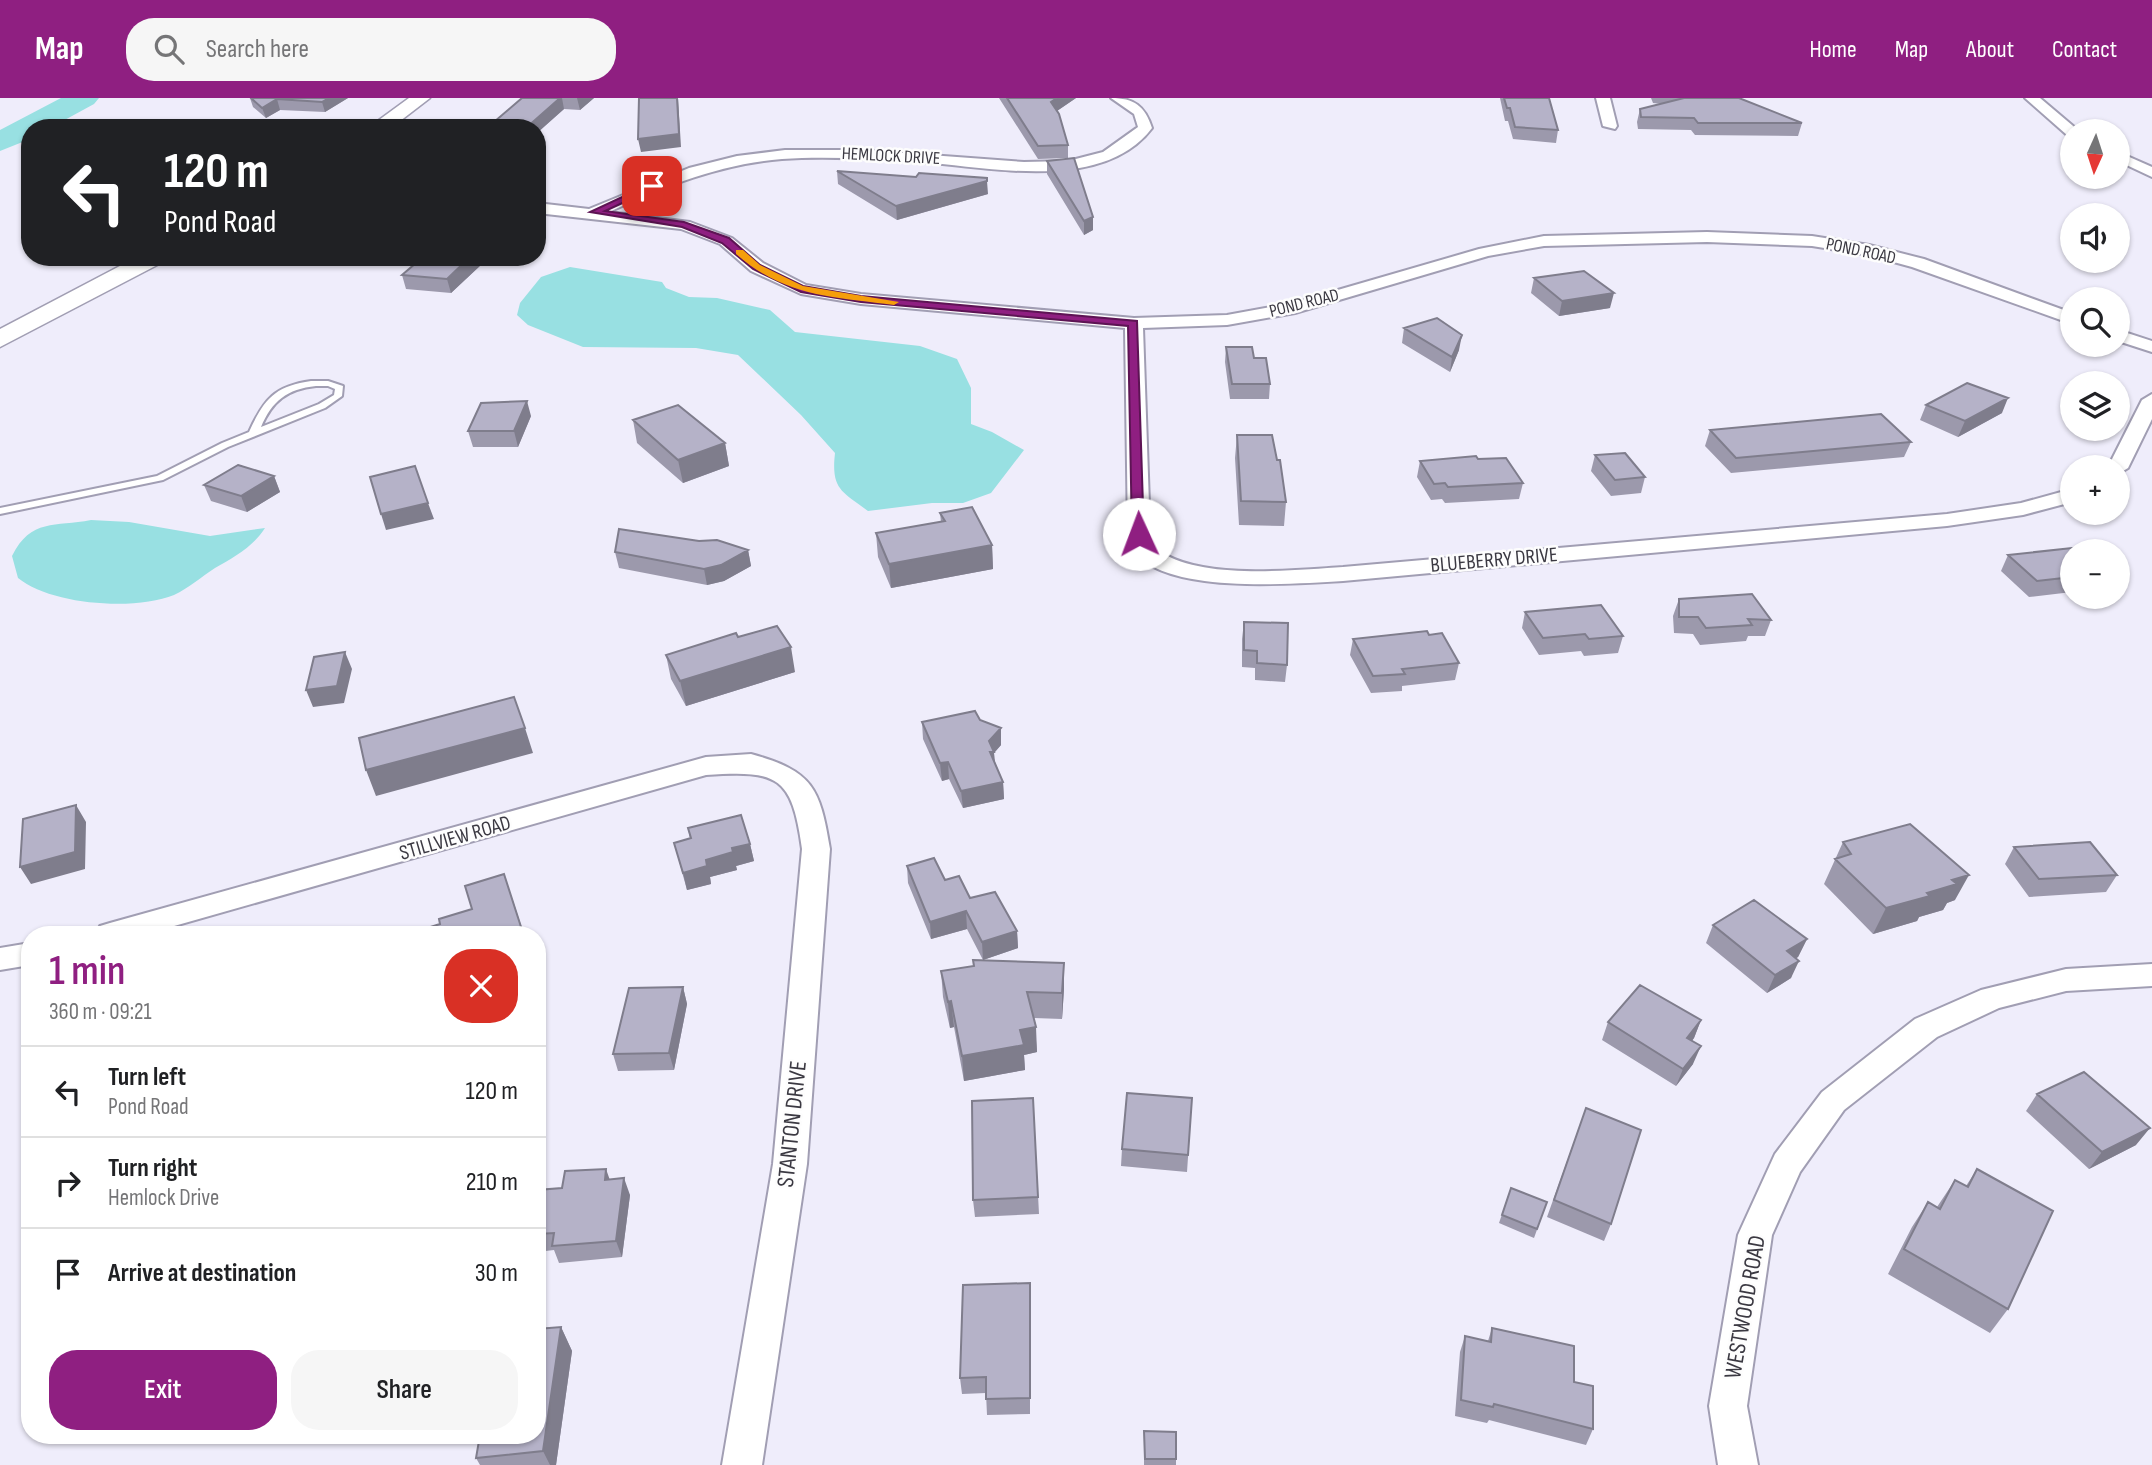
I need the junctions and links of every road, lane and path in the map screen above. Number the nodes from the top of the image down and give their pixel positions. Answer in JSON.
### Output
{"nodes":[{"id":1,"x":421,"y":98,"type":"edge"},
{"id":2,"x":1118,"y":98,"type":"edge"},
{"id":3,"x":1603,"y":98,"type":"edge"},
{"id":4,"x":2032,"y":98,"type":"edge"},
{"id":5,"x":391,"y":119,"type":"edge"},
{"id":6,"x":2060,"y":122,"type":"edge"},
{"id":7,"x":1610,"y":126,"type":"dead end"},
{"id":8,"x":2130,"y":162,"type":"edge"},
{"id":9,"x":2152,"y":173,"type":"edge"},
{"id":10,"x":546,"y":209,"type":"edge"},
{"id":11,"x":594,"y":212,"type":"junction"},
{"id":12,"x":138,"y":266,"type":"edge"},
{"id":13,"x":2060,"y":315,"type":"edge"},
{"id":14,"x":1134,"y":323,"type":"junction"},
{"id":15,"x":2130,"y":339,"type":"edge"},
{"id":16,"x":0,"y":340,"type":"edge"},
{"id":17,"x":2152,"y":347,"type":"edge"},
{"id":18,"x":2152,"y":400,"type":"edge"},
{"id":19,"x":254,"y":432,"type":"junction"},
{"id":20,"x":2124,"y":455,"type":"edge"},
{"id":21,"x":2060,"y":498,"type":"edge"},
{"id":22,"x":0,"y":511,"type":"edge"},
{"id":23,"x":797,"y":784,"type":"joint"},
{"id":24,"x":138,"y":926,"type":"edge"},
{"id":25,"x":21,"y":956,"type":"edge"},
{"id":26,"x":0,"y":960,"type":"edge"},
{"id":27,"x":2152,"y":975,"type":"edge"},
{"id":28,"x":742,"y":1465,"type":"edge"},
{"id":29,"x":1738,"y":1465,"type":"edge"}],
"edges":[{"from":1,"to":5,"type":"main road"},
{"from":2,"to":11,"type":"street","name":"HEMLOCK DRIVE"},
{"from":3,"to":7,"type":"street"},
{"from":4,"to":6,"type":"street"},
{"from":8,"to":9,"type":"street"},
{"from":10,"to":11,"type":"street","name":"POND ROAD"},
{"from":11,"to":14,"type":"street","name":"POND ROAD"},
{"from":12,"to":16,"type":"main road"},
{"from":13,"to":14,"type":"street","name":"POND ROAD"},
{"from":14,"to":21,"type":"street","name":"BLUEBERRY DRIVE"},
{"from":15,"to":17,"type":"street"},
{"from":18,"to":20,"type":"street"},
{"from":19,"to":19,"type":"lane"},
{"from":19,"to":22,"type":"lane"},
{"from":23,"to":24,"type":"street","name":"STILLVIEW ROAD"},
{"from":23,"to":28,"type":"street","name":"STANTON DRIVE"},
{"from":25,"to":26,"type":"street"},
{"from":27,"to":29,"type":"street","name":"WESTWOOD ROAD"}]}
